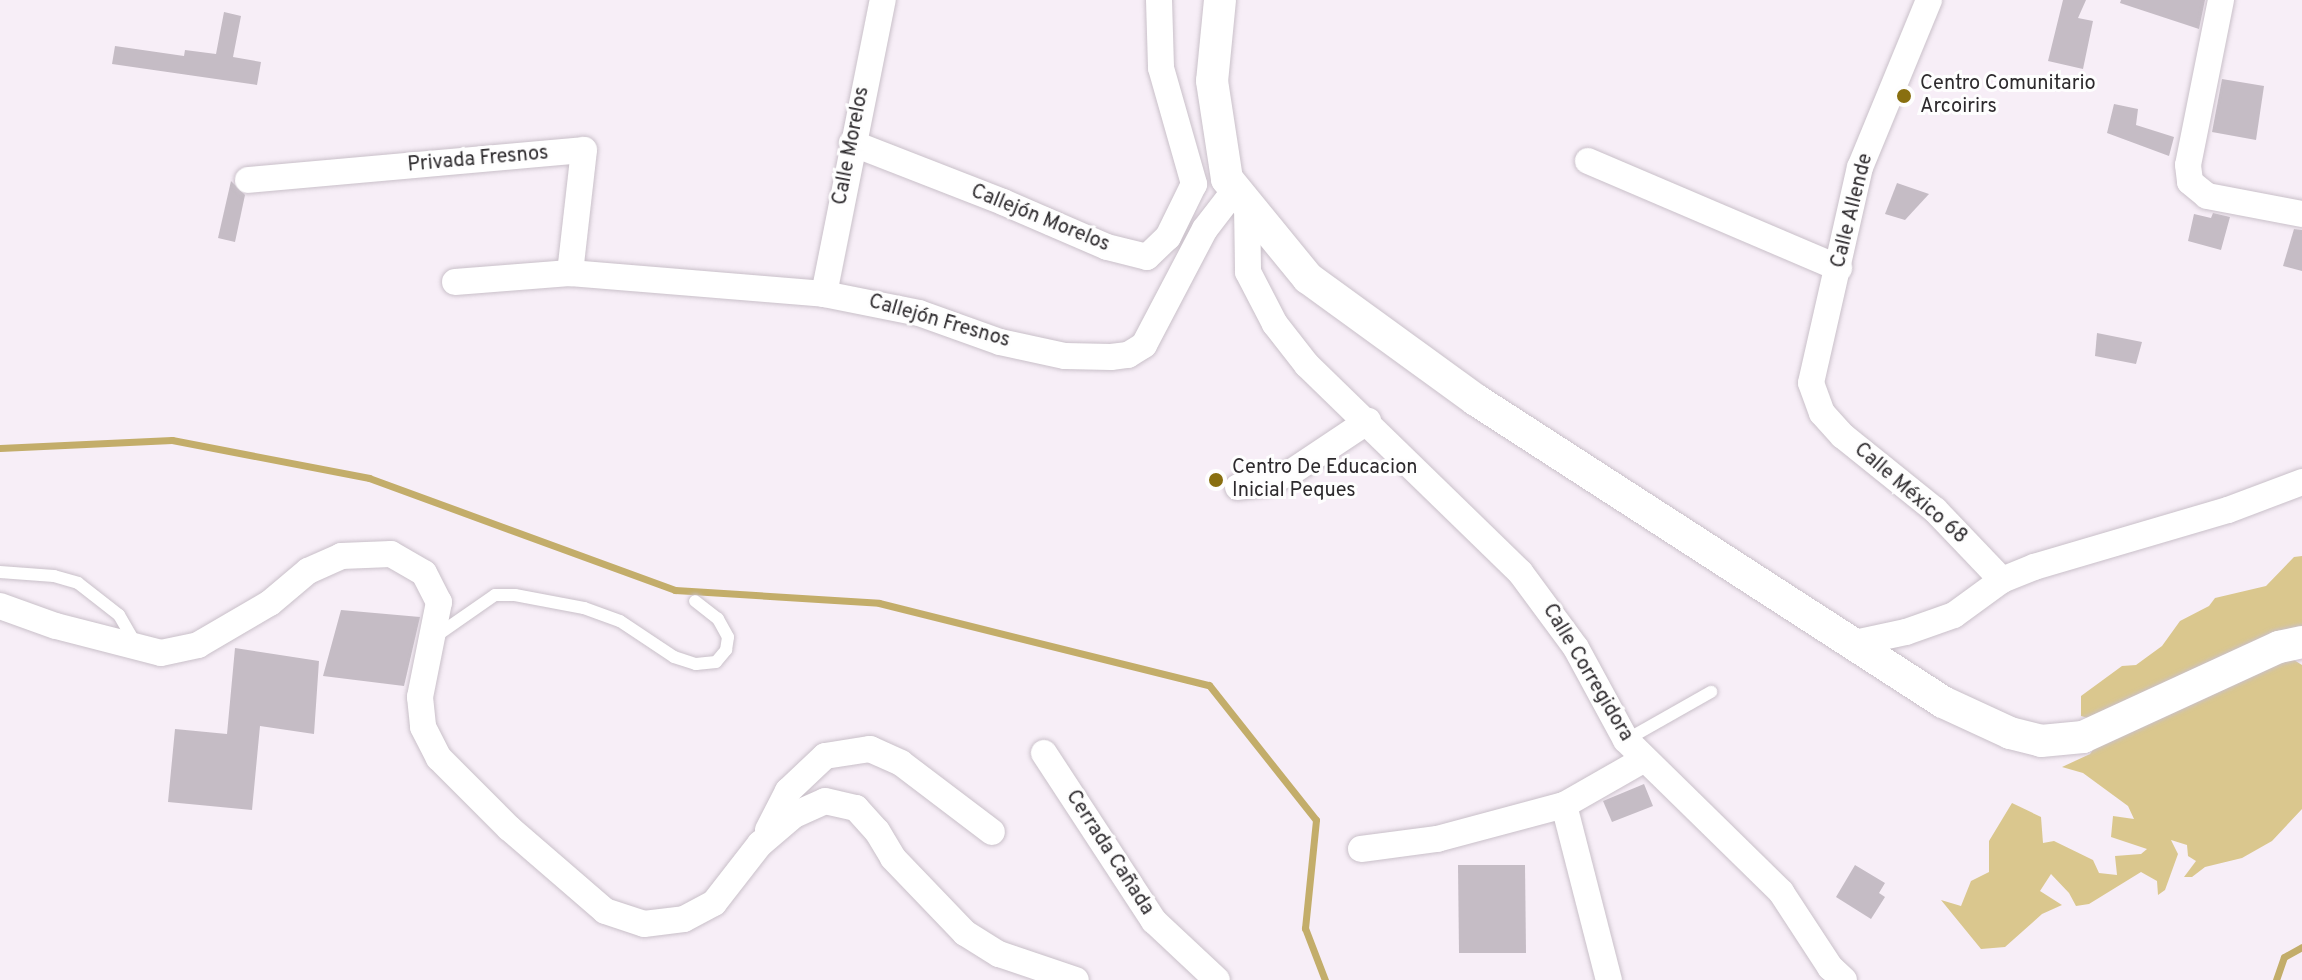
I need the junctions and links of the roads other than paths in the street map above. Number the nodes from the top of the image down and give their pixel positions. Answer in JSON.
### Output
{"nodes":[{"id":1,"x":883,"y":0,"type":"edge"},
{"id":2,"x":1159,"y":0,"type":"edge"},
{"id":3,"x":1220,"y":0,"type":"edge"},
{"id":4,"x":1929,"y":0,"type":"edge"},
{"id":5,"x":2221,"y":0,"type":"edge"},
{"id":6,"x":852,"y":143,"type":"junction"},
{"id":7,"x":1588,"y":161,"type":"dead end"},
{"id":8,"x":248,"y":180,"type":"dead end"},
{"id":9,"x":1194,"y":184,"type":"junction"},
{"id":10,"x":1236,"y":191,"type":"junction"},
{"id":11,"x":2302,"y":214,"type":"edge"},
{"id":12,"x":1839,"y":268,"type":"junction"},
{"id":13,"x":570,"y":273,"type":"junction"},
{"id":14,"x":455,"y":282,"type":"dead end"},
{"id":15,"x":824,"y":294,"type":"junction"},
{"id":16,"x":1811,"y":383,"type":"joint"},
{"id":17,"x":1368,"y":421,"type":"junction"},
{"id":18,"x":2302,"y":482,"type":"edge"},
{"id":19,"x":1238,"y":487,"type":"dead end"},
{"id":20,"x":0,"y":572,"type":"edge"},
{"id":21,"x":2002,"y":580,"type":"junction"},
{"id":22,"x":695,"y":601,"type":"dead end"},
{"id":23,"x":0,"y":606,"type":"edge"},
{"id":24,"x":433,"y":638,"type":"junction"},
{"id":25,"x":2302,"y":642,"type":"edge"},
{"id":26,"x":1850,"y":644,"type":"junction"},
{"id":27,"x":140,"y":650,"type":"junction"},
{"id":28,"x":1711,"y":692,"type":"dead end"},
{"id":29,"x":1626,"y":740,"type":"junction"},
{"id":30,"x":1044,"y":753,"type":"dead end"},
{"id":31,"x":1643,"y":760,"type":"junction"},
{"id":32,"x":1564,"y":805,"type":"junction"},
{"id":33,"x":992,"y":832,"type":"dead end"},
{"id":34,"x":760,"y":844,"type":"junction"},
{"id":35,"x":1361,"y":849,"type":"dead end"},
{"id":36,"x":1076,"y":980,"type":"edge"},
{"id":37,"x":1217,"y":980,"type":"edge"},
{"id":38,"x":1609,"y":980,"type":"edge"},
{"id":39,"x":1844,"y":980,"type":"edge"}],
"edges":[{"from":1,"to":6,"type":"street","name":"Calle Morelos"},
{"from":2,"to":9,"type":"street"},
{"from":3,"to":10,"type":"street"},
{"from":4,"to":12,"type":"street","name":"Calle Allende"},
{"from":5,"to":11,"type":"street"},
{"from":6,"to":9,"type":"street","name":"Callejón Morelos"},
{"from":6,"to":15,"type":"street","name":"Calle Morelos"},
{"from":7,"to":12,"type":"street"},
{"from":8,"to":13,"type":"street","name":"Privada Fresnos"},
{"from":9,"to":10,"type":"street"},
{"from":10,"to":15,"type":"street","name":"Callejón Fresnos"},
{"from":10,"to":17,"type":"street","name":"Calle Corregidora"},
{"from":10,"to":26,"type":"street"},
{"from":12,"to":16,"type":"street","name":"Calle Allende"},
{"from":13,"to":14,"type":"street","name":"Callejón Fresnos"},
{"from":13,"to":15,"type":"street","name":"Callejón Fresnos"},
{"from":16,"to":21,"type":"street","name":"Calle México 68"},
{"from":17,"to":19,"type":"street"},
{"from":17,"to":29,"type":"street","name":"Calle Corregidora"},
{"from":18,"to":21,"type":"street"},
{"from":20,"to":27,"type":"lane"},
{"from":21,"to":26,"type":"street"},
{"from":22,"to":24,"type":"lane"},
{"from":23,"to":27,"type":"street"},
{"from":24,"to":27,"type":"street"},
{"from":24,"to":34,"type":"street"},
{"from":25,"to":26,"type":"street"},
{"from":28,"to":29,"type":"lane"},
{"from":29,"to":31,"type":"street","name":"Calle Corregidora"},
{"from":30,"to":37,"type":"street","name":"Cerrada Cañada"},
{"from":31,"to":32,"type":"street"},
{"from":31,"to":39,"type":"street","name":"Calle Corregidora"},
{"from":32,"to":35,"type":"street"},
{"from":32,"to":38,"type":"street"},
{"from":33,"to":34,"type":"street"},
{"from":34,"to":36,"type":"street"}]}
